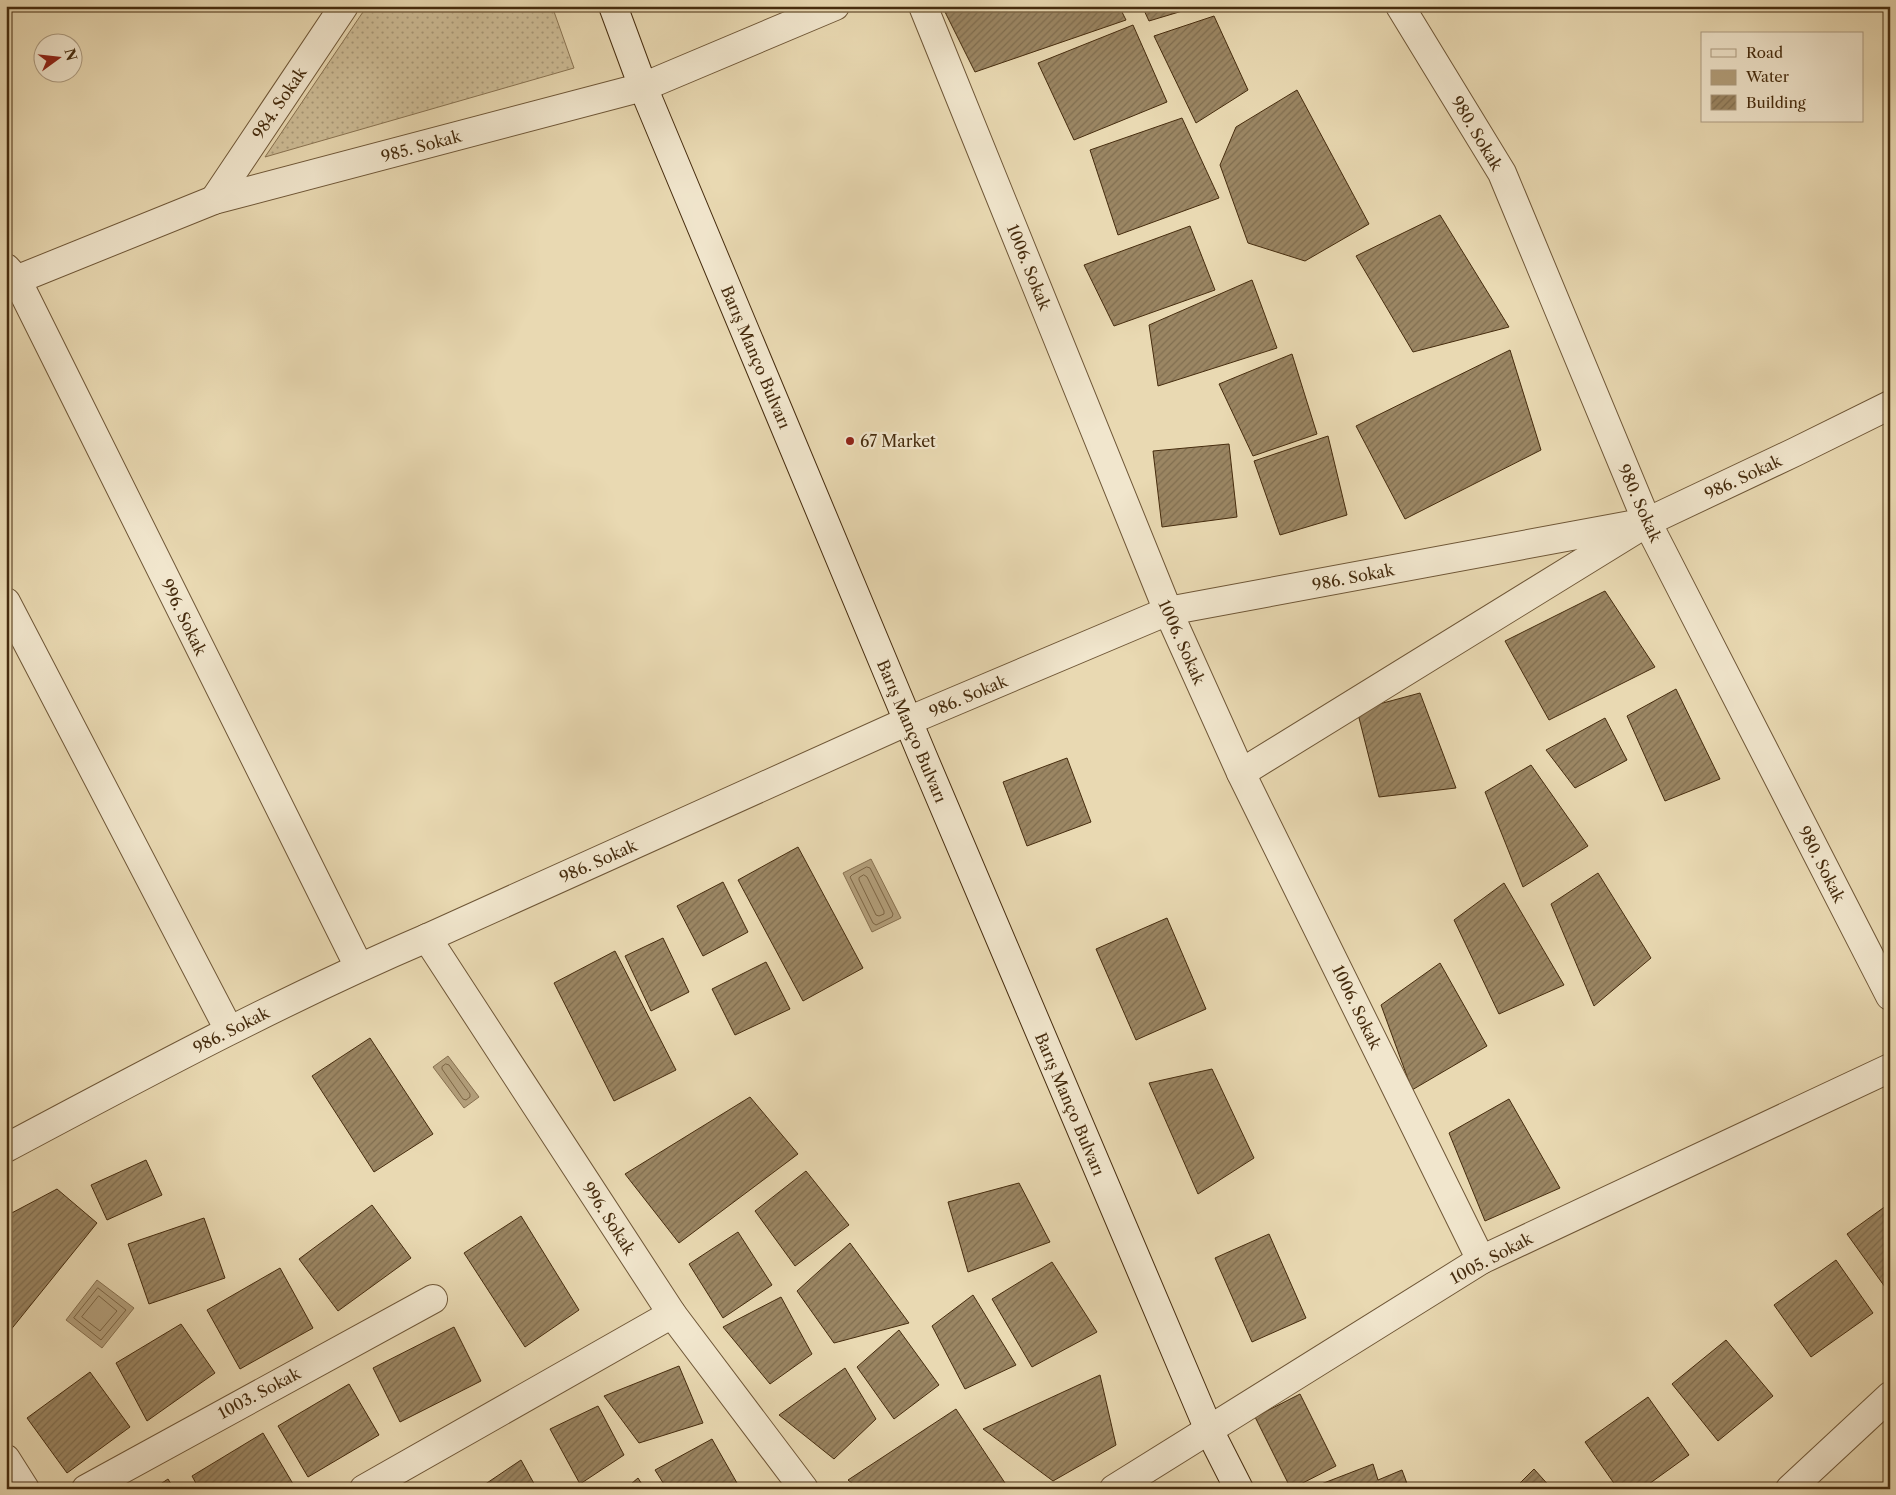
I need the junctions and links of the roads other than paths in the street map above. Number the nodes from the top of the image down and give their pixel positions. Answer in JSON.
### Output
{"nodes":[{"id":1,"x":344,"y":6,"type":"edge"},
{"id":2,"x":613,"y":6,"type":"edge"},
{"id":3,"x":835,"y":6,"type":"edge"},
{"id":4,"x":924,"y":6,"type":"edge"},
{"id":5,"x":1400,"y":6,"type":"edge"},
{"id":6,"x":643,"y":87,"type":"junction"},
{"id":7,"x":214,"y":200,"type":"junction"},
{"id":8,"x":10,"y":278,"type":"edge"},
{"id":9,"x":1890,"y":405,"type":"edge"},
{"id":10,"x":1647,"y":522,"type":"junction"},
{"id":11,"x":6,"y":602,"type":"edge"},
{"id":12,"x":1168,"y":611,"type":"junction"},
{"id":13,"x":908,"y":721,"type":"junction"},
{"id":14,"x":1241,"y":773,"type":"junction"},
{"id":15,"x":427,"y":938,"type":"junction"},
{"id":16,"x":359,"y":967,"type":"junction"},
{"id":17,"x":1890,"y":996,"type":"edge"},
{"id":18,"x":229,"y":1030,"type":"junction"},
{"id":19,"x":1890,"y":1068,"type":"edge"},
{"id":20,"x":6,"y":1148,"type":"edge"},
{"id":21,"x":1481,"y":1260,"type":"junction"},
{"id":22,"x":433,"y":1299,"type":"dead end"},
{"id":23,"x":672,"y":1314,"type":"junction"},
{"id":24,"x":1890,"y":1396,"type":"edge"},
{"id":25,"x":1214,"y":1441,"type":"junction"},
{"id":26,"x":86,"y":1489,"type":"edge"},
{"id":27,"x":364,"y":1489,"type":"edge"},
{"id":28,"x":804,"y":1489,"type":"edge"},
{"id":29,"x":1114,"y":1489,"type":"edge"},
{"id":30,"x":1232,"y":1489,"type":"edge"},
{"id":31,"x":1239,"y":1489,"type":"edge"},
{"id":32,"x":1790,"y":1489,"type":"edge"}],
"edges":[{"from":1,"to":7,"type":"street","name":"984. Sokak"},
{"from":2,"to":6,"type":"street","name":"Barış Manço Bulvarı"},
{"from":3,"to":6,"type":"street","name":"985. Sokak"},
{"from":4,"to":12,"type":"street","name":"1006. Sokak"},
{"from":5,"to":10,"type":"street","name":"980. Sokak"},
{"from":6,"to":7,"type":"street","name":"985. Sokak"},
{"from":6,"to":13,"type":"street","name":"Barış Manço Bulvarı"},
{"from":7,"to":8,"type":"street","name":"985. Sokak"},
{"from":8,"to":16,"type":"street","name":"996. Sokak"},
{"from":9,"to":10,"type":"street","name":"986. Sokak"},
{"from":10,"to":12,"type":"street","name":"986. Sokak"},
{"from":10,"to":14,"type":"street"},
{"from":10,"to":17,"type":"street","name":"980. Sokak"},
{"from":11,"to":18,"type":"street"},
{"from":12,"to":13,"type":"street","name":"986. Sokak"},
{"from":12,"to":14,"type":"street","name":"1006. Sokak"},
{"from":13,"to":15,"type":"street","name":"986. Sokak"},
{"from":13,"to":25,"type":"street","name":"Barış Manço Bulvarı"},
{"from":14,"to":21,"type":"street","name":"1006. Sokak"},
{"from":15,"to":16,"type":"street","name":"986. Sokak"},
{"from":15,"to":23,"type":"street","name":"996. Sokak"},
{"from":16,"to":18,"type":"street","name":"986. Sokak"},
{"from":18,"to":20,"type":"street","name":"986. Sokak"},
{"from":19,"to":21,"type":"street","name":"1005. Sokak"},
{"from":21,"to":25,"type":"street","name":"1005. Sokak"},
{"from":22,"to":26,"type":"street","name":"1003. Sokak"},
{"from":23,"to":27,"type":"street"},
{"from":23,"to":28,"type":"street","name":"996. Sokak"},
{"from":24,"to":32,"type":"street"},
{"from":25,"to":29,"type":"street","name":"1005. Sokak"},
{"from":25,"to":30,"type":"street","name":"Barış Manço Bulvarı"},
{"from":25,"to":31,"type":"street","name":"Barış Manço Bulvarı"}]}
